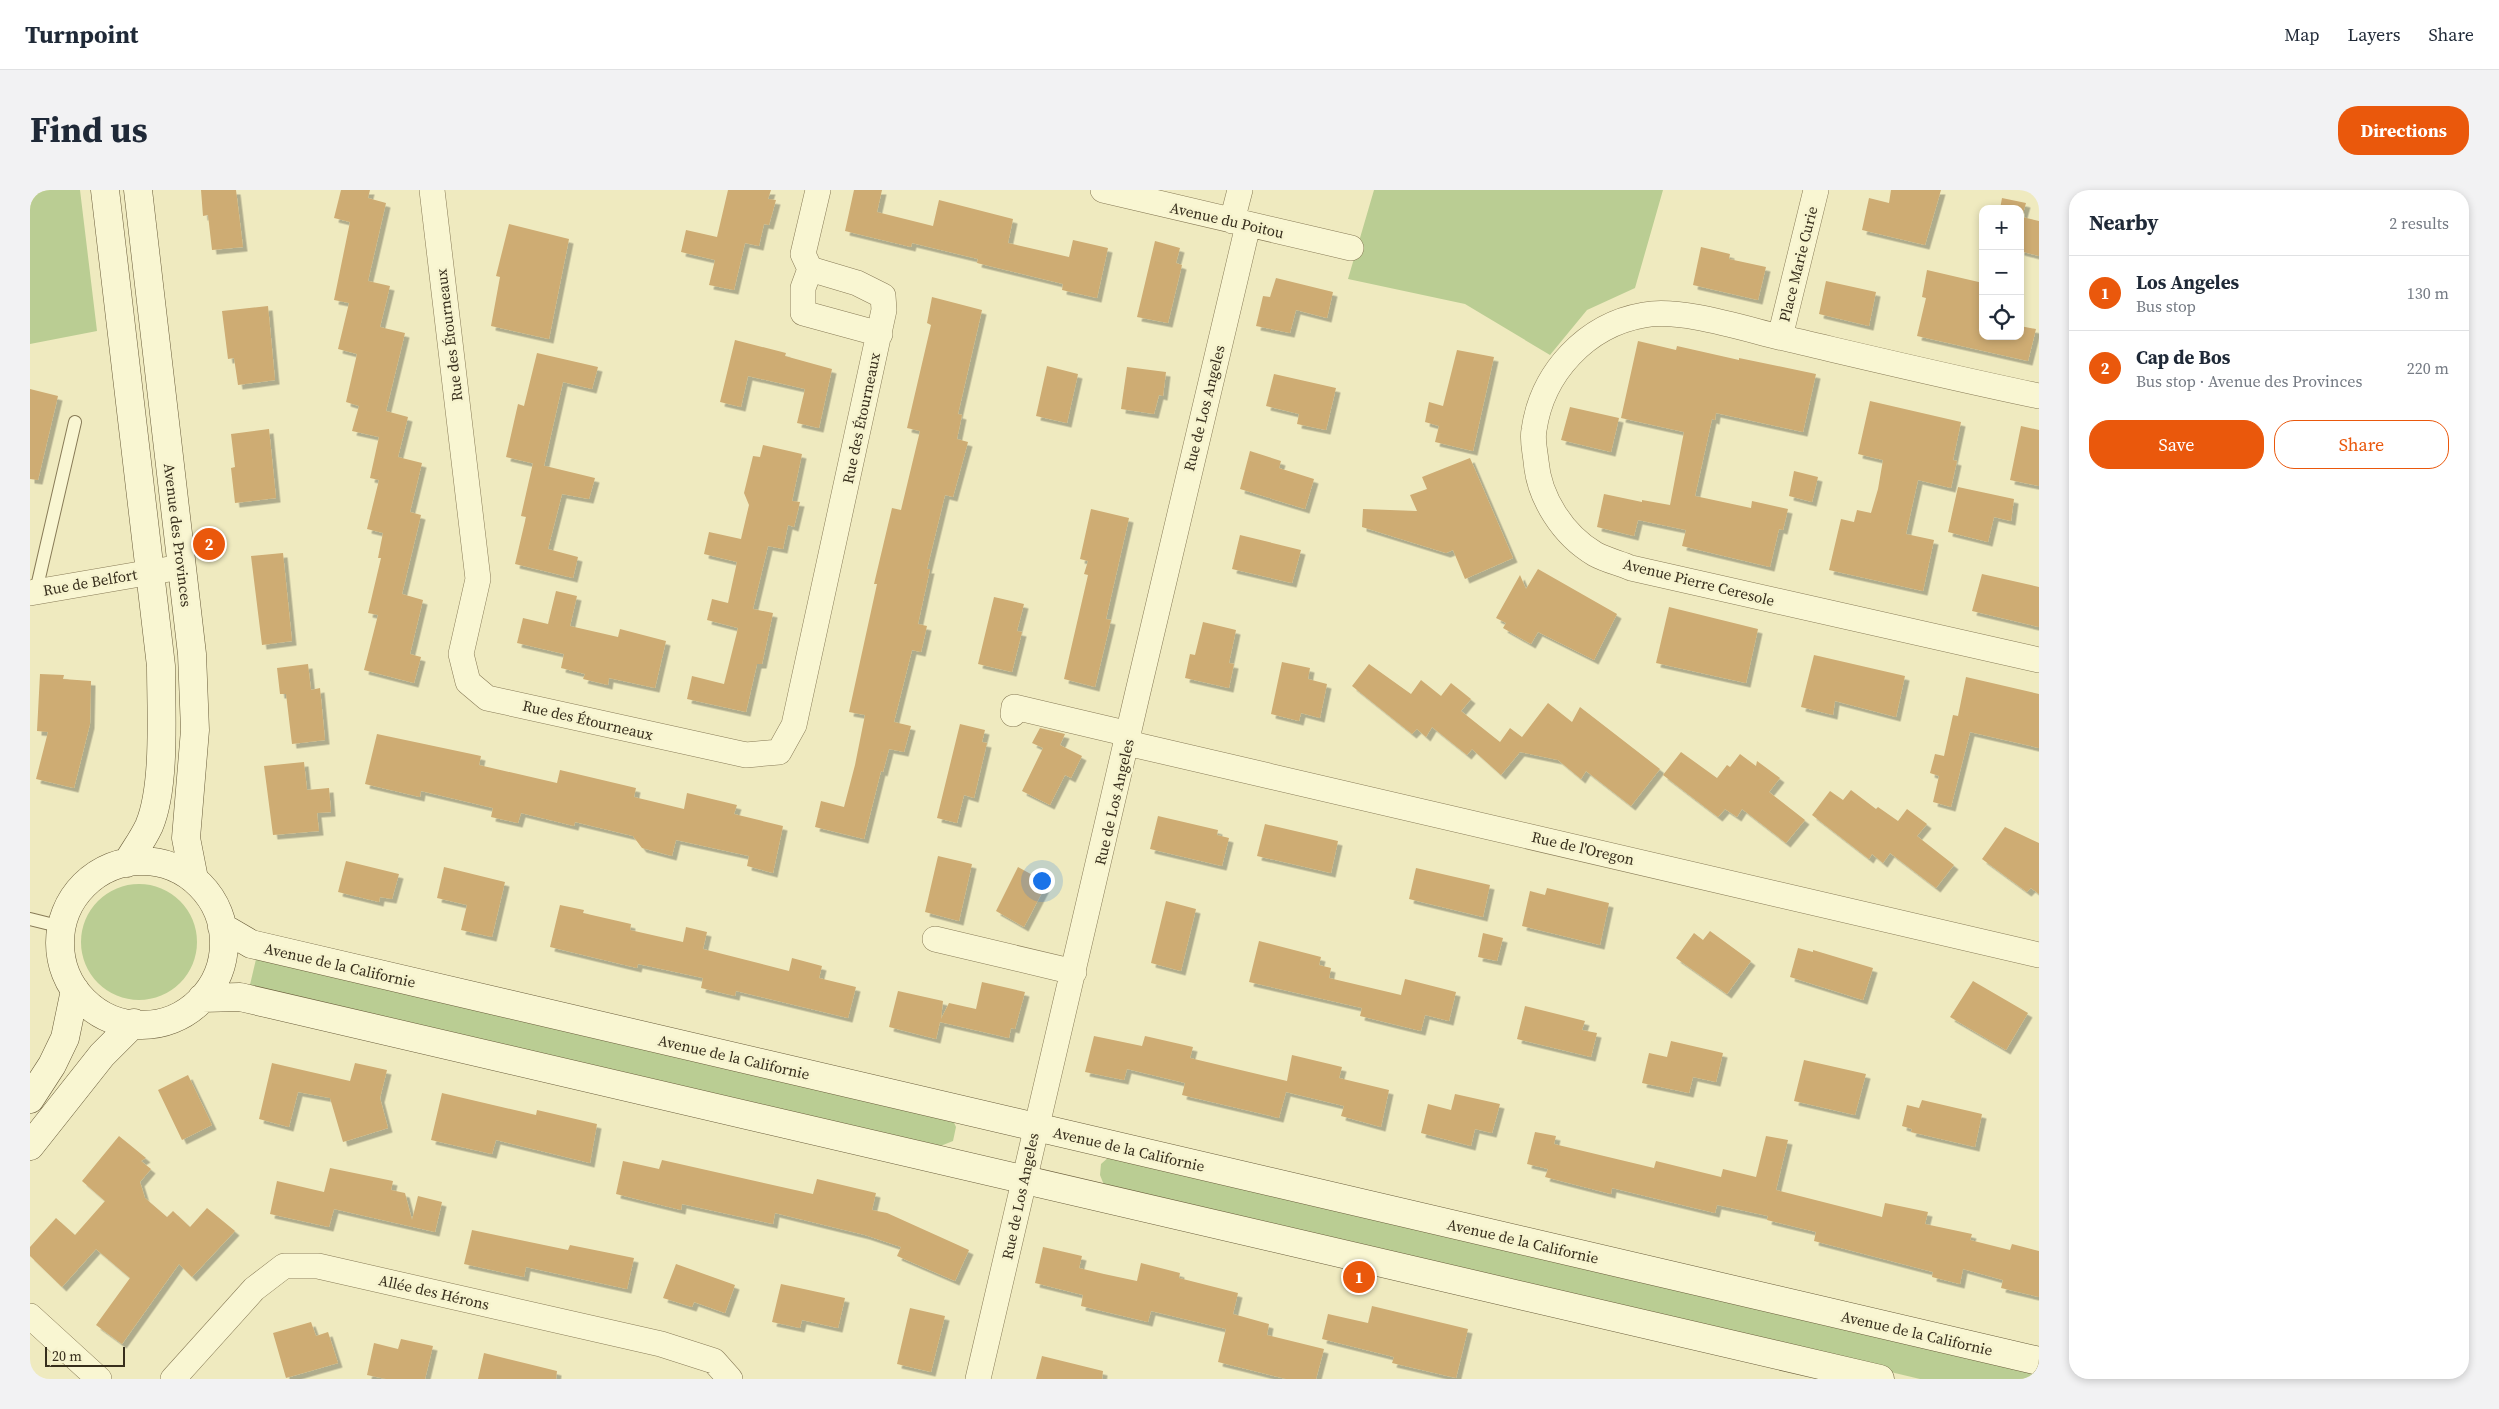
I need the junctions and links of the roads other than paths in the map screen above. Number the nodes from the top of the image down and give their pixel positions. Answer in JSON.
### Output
{"nodes":[{"id":1,"x":105,"y":190,"type":"edge"},
{"id":2,"x":138,"y":190,"type":"edge"},
{"id":3,"x":432,"y":190,"type":"edge"},
{"id":4,"x":818,"y":190,"type":"edge"},
{"id":5,"x":1103,"y":190,"type":"edge"},
{"id":6,"x":1240,"y":190,"type":"edge"},
{"id":7,"x":1816,"y":190,"type":"edge"},
{"id":8,"x":1240,"y":223,"type":"junction"},
{"id":9,"x":1351,"y":248,"type":"dead end"},
{"id":10,"x":810,"y":269,"type":"junction"},
{"id":11,"x":880,"y":334,"type":"junction"},
{"id":12,"x":1780,"y":337,"type":"junction"},
{"id":13,"x":2039,"y":396,"type":"edge"},
{"id":14,"x":75,"y":422,"type":"dead end"},
{"id":15,"x":182,"y":566,"type":"junction"},
{"id":16,"x":150,"y":571,"type":"junction"},
{"id":17,"x":33,"y":592,"type":"edge"},
{"id":18,"x":2039,"y":660,"type":"edge"},
{"id":19,"x":1013,"y":714,"type":"dead end"},
{"id":20,"x":1128,"y":738,"type":"junction"},
{"id":21,"x":127,"y":863,"type":"junction"},
{"id":22,"x":194,"y":880,"type":"junction"},
{"id":23,"x":30,"y":919,"type":"edge"},
{"id":24,"x":62,"y":927,"type":"junction"},
{"id":25,"x":222,"y":927,"type":"junction"},
{"id":26,"x":935,"y":939,"type":"dead end"},
{"id":27,"x":2039,"y":954,"type":"edge"},
{"id":28,"x":1074,"y":972,"type":"junction"},
{"id":29,"x":74,"y":990,"type":"junction"},
{"id":30,"x":202,"y":998,"type":"junction"},
{"id":31,"x":134,"y":1024,"type":"junction"},
{"id":32,"x":30,"y":1099,"type":"edge"},
{"id":33,"x":1036,"y":1127,"type":"junction"},
{"id":34,"x":30,"y":1146,"type":"edge"},
{"id":35,"x":1025,"y":1179,"type":"junction"},
{"id":36,"x":30,"y":1316,"type":"edge"},
{"id":37,"x":2039,"y":1361,"type":"edge"},
{"id":38,"x":99,"y":1379,"type":"edge"},
{"id":39,"x":173,"y":1379,"type":"edge"},
{"id":40,"x":730,"y":1379,"type":"edge"},
{"id":41,"x":978,"y":1379,"type":"edge"},
{"id":42,"x":1880,"y":1379,"type":"edge"}],
"edges":[{"from":1,"to":16,"type":"street"},
{"from":2,"to":15,"type":"street","name":"Avenue des Provinces"},
{"from":3,"to":11,"type":"street","name":"Rue des Étourneaux"},
{"from":4,"to":10,"type":"street","name":"Rue des Étourneaux"},
{"from":5,"to":8,"type":"street","name":"Avenue du Poitou"},
{"from":6,"to":8,"type":"street","name":"Rue de Los Angeles"},
{"from":7,"to":12,"type":"street","name":"Place Marie Curie"},
{"from":8,"to":9,"type":"street","name":"Avenue du Poitou"},
{"from":8,"to":20,"type":"street","name":"Rue de Los Angeles"},
{"from":10,"to":11,"type":"street","name":"Rue des Étourneaux"},
{"from":10,"to":11,"type":"street","name":"Rue des Étourneaux"},
{"from":12,"to":13,"type":"street","name":"Avenue Pierre Ceresole"},
{"from":12,"to":18,"type":"street","name":"Avenue Pierre Ceresole"},
{"from":14,"to":17,"type":"lane"},
{"from":15,"to":16,"type":"street","name":"Rue de Belfort"},
{"from":15,"to":22,"type":"street","name":"Avenue des Provinces"},
{"from":16,"to":17,"type":"street","name":"Rue de Belfort"},
{"from":16,"to":21,"type":"street"},
{"from":19,"to":20,"type":"street","name":"Rue de l'Oregon"},
{"from":20,"to":27,"type":"street","name":"Rue de l'Oregon"},
{"from":20,"to":28,"type":"street","name":"Rue de Los Angeles"},
{"from":21,"to":22,"type":"street"},
{"from":21,"to":24,"type":"street"},
{"from":22,"to":25,"type":"street"},
{"from":23,"to":24,"type":"lane"},
{"from":24,"to":29,"type":"street"},
{"from":25,"to":30,"type":"street"},
{"from":25,"to":33,"type":"street","name":"Avenue de la Californie"},
{"from":26,"to":28,"type":"street"},
{"from":28,"to":33,"type":"street","name":"Rue de Los Angeles"},
{"from":29,"to":31,"type":"street"},
{"from":29,"to":32,"type":"street"},
{"from":30,"to":31,"type":"street"},
{"from":30,"to":35,"type":"street"},
{"from":31,"to":34,"type":"street"},
{"from":33,"to":35,"type":"street","name":"Rue de Los Angeles"},
{"from":33,"to":37,"type":"street","name":"Avenue de la Californie"},
{"from":35,"to":41,"type":"street","name":"Rue de Los Angeles"},
{"from":35,"to":42,"type":"street"},
{"from":36,"to":38,"type":"street"},
{"from":39,"to":40,"type":"street","name":"Allée des Hérons"}]}
